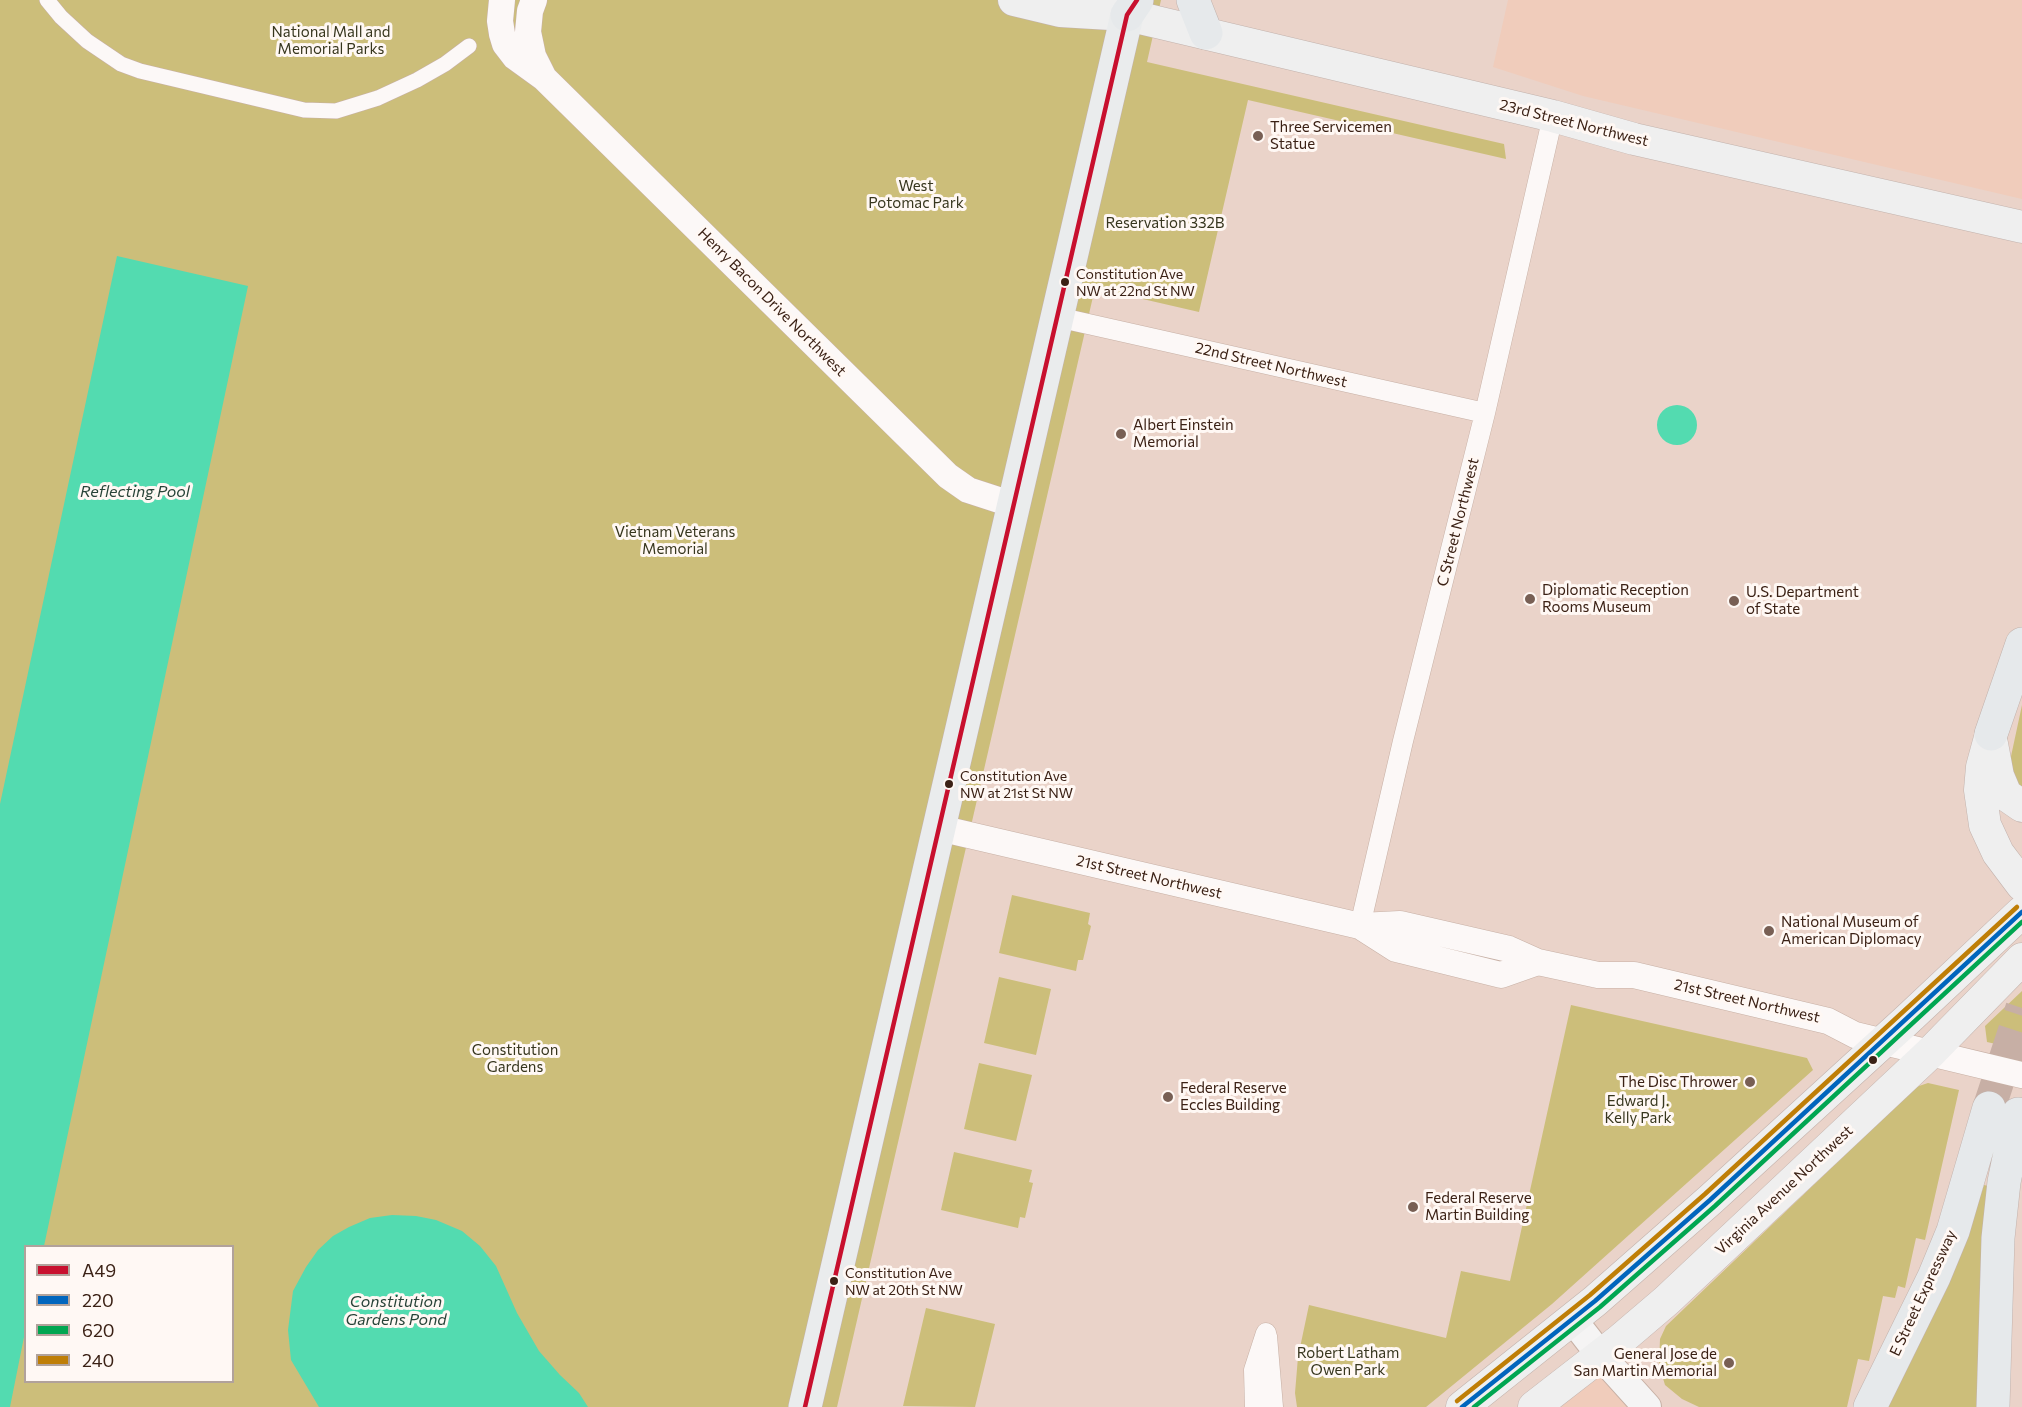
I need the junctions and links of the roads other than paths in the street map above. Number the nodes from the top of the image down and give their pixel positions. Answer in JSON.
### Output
{"nodes":[{"id":1,"x":46,"y":0,"type":"edge"},
{"id":2,"x":502,"y":0,"type":"edge"},
{"id":3,"x":534,"y":0,"type":"edge"},
{"id":4,"x":1014,"y":0,"type":"edge"},
{"id":5,"x":1098,"y":0,"type":"edge"},
{"id":6,"x":1193,"y":0,"type":"edge"},
{"id":7,"x":1130,"y":5,"type":"edge"},
{"id":8,"x":1206,"y":33,"type":"junction"},
{"id":9,"x":469,"y":46,"type":"dead end"},
{"id":10,"x":544,"y":78,"type":"junction"},
{"id":11,"x":1553,"y":116,"type":"junction"},
{"id":12,"x":2022,"y":227,"type":"edge"},
{"id":13,"x":1057,"y":317,"type":"junction"},
{"id":14,"x":1485,"y":413,"type":"junction"},
{"id":15,"x":1014,"y":505,"type":"junction"},
{"id":16,"x":2022,"y":645,"type":"edge"},
{"id":17,"x":1991,"y":734,"type":"junction"},
{"id":18,"x":2022,"y":806,"type":"edge"},
{"id":19,"x":939,"y":828,"type":"junction"},
{"id":20,"x":2022,"y":885,"type":"edge"},
{"id":21,"x":2022,"y":912,"type":"edge"},
{"id":22,"x":1360,"y":926,"type":"junction"},
{"id":23,"x":2022,"y":959,"type":"edge"},
{"id":24,"x":1883,"y":1042,"type":"junction"},
{"id":25,"x":1930,"y":1053,"type":"junction"},
{"id":26,"x":2022,"y":1075,"type":"edge"},
{"id":27,"x":1573,"y":1320,"type":"junction"},
{"id":28,"x":1601,"y":1356,"type":"junction"},
{"id":29,"x":805,"y":1407,"type":"edge"},
{"id":30,"x":1255,"y":1407,"type":"edge"},
{"id":31,"x":1273,"y":1407,"type":"edge"},
{"id":32,"x":1462,"y":1407,"type":"edge"},
{"id":33,"x":1534,"y":1407,"type":"edge"},
{"id":34,"x":1647,"y":1407,"type":"edge"},
{"id":35,"x":1870,"y":1407,"type":"edge"},
{"id":36,"x":1993,"y":1407,"type":"edge"}],
"edges":[{"from":1,"to":9,"type":"street"},
{"from":2,"to":10,"type":"street"},
{"from":3,"to":10,"type":"street"},
{"from":4,"to":7,"type":"main road","name":"23rd Street Northwest"},
{"from":5,"to":7,"type":"main road","name":"23rd Street Northwest"},
{"from":6,"to":8,"type":"highway"},
{"from":7,"to":8,"type":"main road","name":"23rd Street Northwest"},
{"from":7,"to":13,"type":"highway"},
{"from":8,"to":11,"type":"main road","name":"23rd Street Northwest"},
{"from":10,"to":15,"type":"street","name":"Henry Bacon Drive Northwest"},
{"from":11,"to":12,"type":"main road","name":"23rd Street Northwest"},
{"from":11,"to":14,"type":"street","name":"C Street Northwest"},
{"from":13,"to":14,"type":"street","name":"22nd Street Northwest"},
{"from":13,"to":15,"type":"highway"},
{"from":14,"to":22,"type":"street","name":"C Street Northwest"},
{"from":15,"to":19,"type":"highway"},
{"from":16,"to":17,"type":"highway"},
{"from":17,"to":18,"type":"main road"},
{"from":17,"to":20,"type":"main road"},
{"from":19,"to":22,"type":"street","name":"21st Street Northwest"},
{"from":19,"to":29,"type":"highway"},
{"from":21,"to":24,"type":"main road"},
{"from":22,"to":24,"type":"street","name":"21st Street Northwest"},
{"from":23,"to":25,"type":"main road","name":"Virginia Avenue Northwest"},
{"from":24,"to":25,"type":"street","name":"21st Street Northwest"},
{"from":24,"to":27,"type":"main road"},
{"from":25,"to":26,"type":"street","name":"21st Street Northwest"},
{"from":25,"to":28,"type":"main road","name":"Virginia Avenue Northwest"},
{"from":27,"to":28,"type":"main road"},
{"from":27,"to":32,"type":"main road"},
{"from":28,"to":33,"type":"main road","name":"Virginia Avenue Northwest"},
{"from":28,"to":34,"type":"main road"},
{"from":30,"to":31,"type":"street"},
{"from":35,"to":36,"type":"highway","name":"E Street Expressway"}]}
